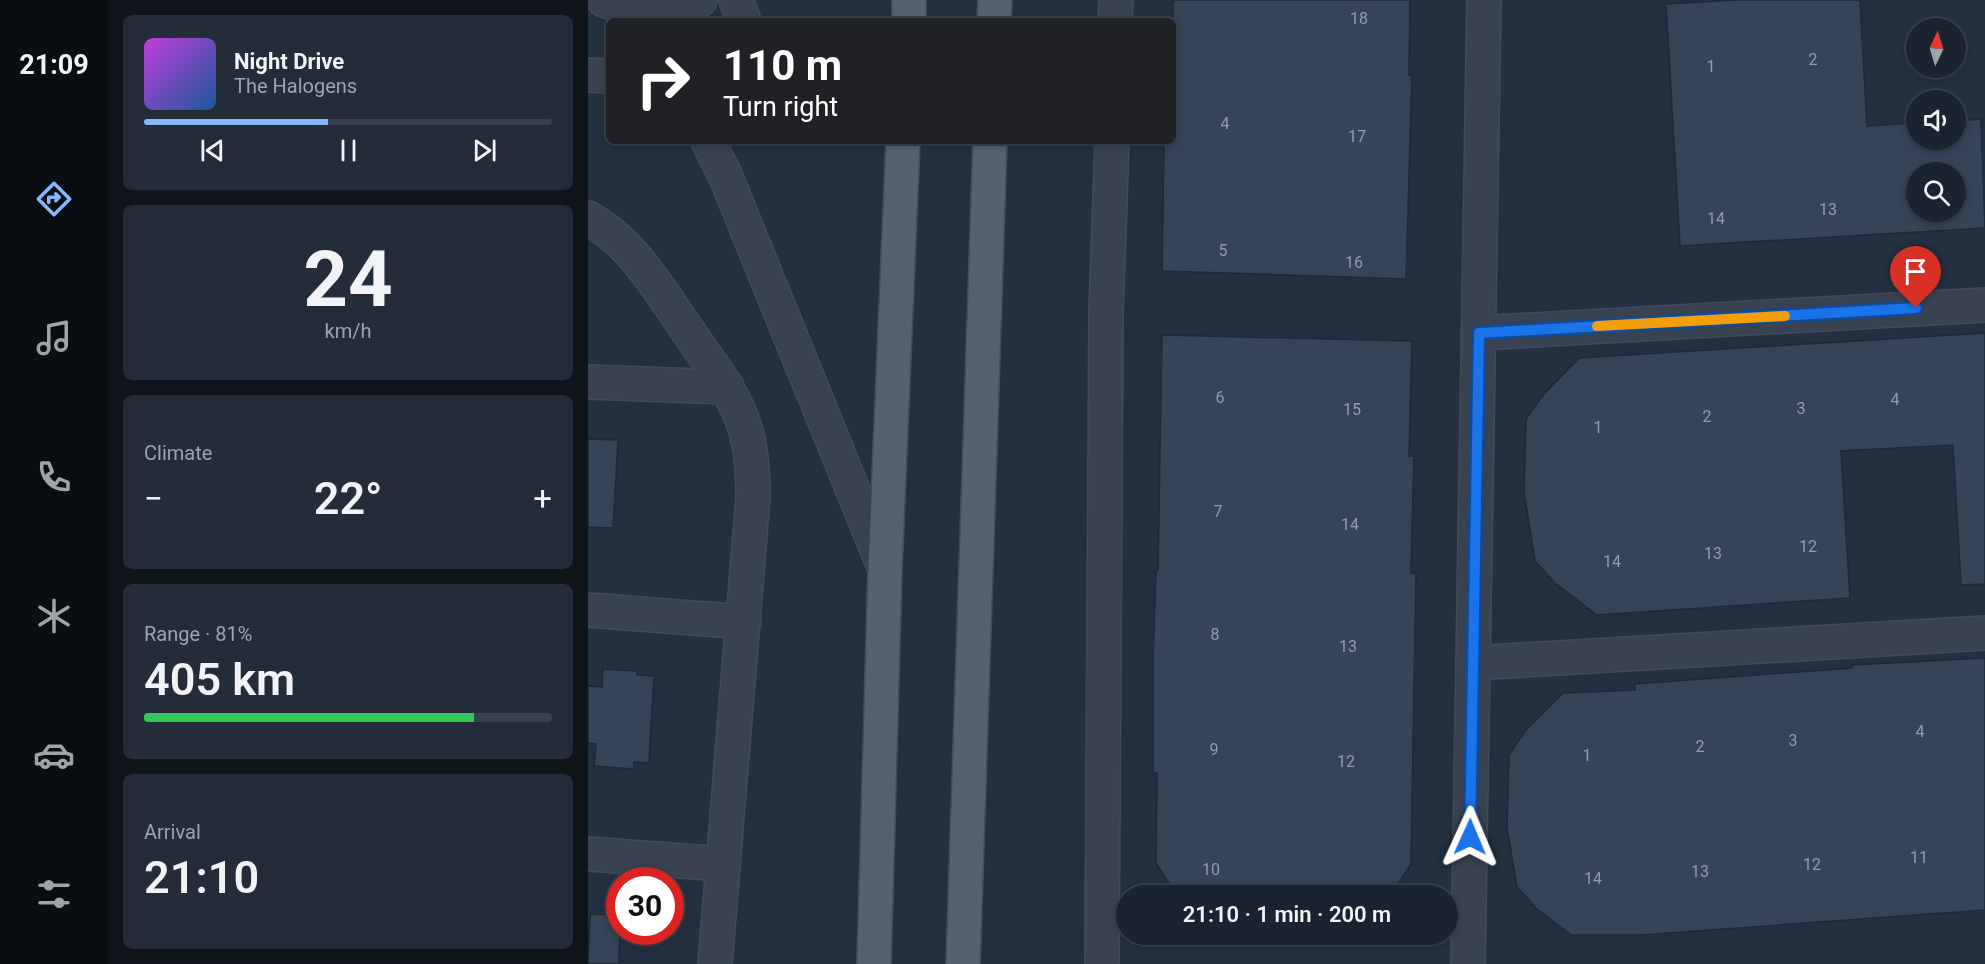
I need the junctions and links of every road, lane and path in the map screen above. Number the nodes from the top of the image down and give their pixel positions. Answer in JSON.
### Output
{"nodes":[{"id":1,"x":604,"y":0,"type":"edge"},
{"id":2,"x":700,"y":0,"type":"edge"},
{"id":3,"x":736,"y":0,"type":"edge"},
{"id":4,"x":909,"y":0,"type":"edge"},
{"id":5,"x":995,"y":0,"type":"edge"},
{"id":6,"x":1116,"y":0,"type":"edge"},
{"id":7,"x":1484,"y":0,"type":"edge"},
{"id":8,"x":743,"y":18,"type":"edge"},
{"id":9,"x":909,"y":18,"type":"edge"},
{"id":10,"x":994,"y":18,"type":"edge"},
{"id":11,"x":1115,"y":18,"type":"edge"},
{"id":12,"x":588,"y":75,"type":"edge"},
{"id":13,"x":606,"y":76,"type":"edge"},
{"id":14,"x":710,"y":144,"type":"edge"},
{"id":15,"x":903,"y":144,"type":"edge"},
{"id":16,"x":990,"y":144,"type":"edge"},
{"id":17,"x":1112,"y":144,"type":"edge"},
{"id":18,"x":588,"y":218,"type":"edge"},
{"id":19,"x":1985,"y":304,"type":"edge"},
{"id":20,"x":1479,"y":333,"type":"junction"},
{"id":21,"x":588,"y":382,"type":"edge"},
{"id":22,"x":727,"y":387,"type":"junction"},
{"id":23,"x":885,"y":569,"type":"junction"},
{"id":24,"x":588,"y":610,"type":"edge"},
{"id":25,"x":744,"y":622,"type":"junction"},
{"id":26,"x":1985,"y":633,"type":"edge"},
{"id":27,"x":1473,"y":663,"type":"junction"},
{"id":28,"x":588,"y":854,"type":"edge"},
{"id":29,"x":723,"y":864,"type":"junction"},
{"id":30,"x":715,"y":964,"type":"edge"},
{"id":31,"x":874,"y":964,"type":"edge"},
{"id":32,"x":963,"y":964,"type":"edge"},
{"id":33,"x":1102,"y":964,"type":"edge"},
{"id":34,"x":1468,"y":964,"type":"edge"}],
"edges":[{"from":1,"to":2,"type":"street"},
{"from":3,"to":8,"type":"street"},
{"from":4,"to":9,"type":"main road"},
{"from":5,"to":10,"type":"main road"},
{"from":6,"to":11,"type":"street"},
{"from":7,"to":20,"type":"street"},
{"from":12,"to":13,"type":"street"},
{"from":14,"to":23,"type":"street"},
{"from":15,"to":23,"type":"main road"},
{"from":16,"to":32,"type":"main road"},
{"from":17,"to":33,"type":"street"},
{"from":18,"to":22,"type":"street"},
{"from":19,"to":20,"type":"street"},
{"from":20,"to":27,"type":"street"},
{"from":21,"to":22,"type":"street"},
{"from":22,"to":25,"type":"street"},
{"from":23,"to":31,"type":"main road"},
{"from":24,"to":25,"type":"street"},
{"from":25,"to":29,"type":"street"},
{"from":26,"to":27,"type":"street"},
{"from":27,"to":34,"type":"street"},
{"from":28,"to":29,"type":"street"},
{"from":29,"to":30,"type":"street"}]}
